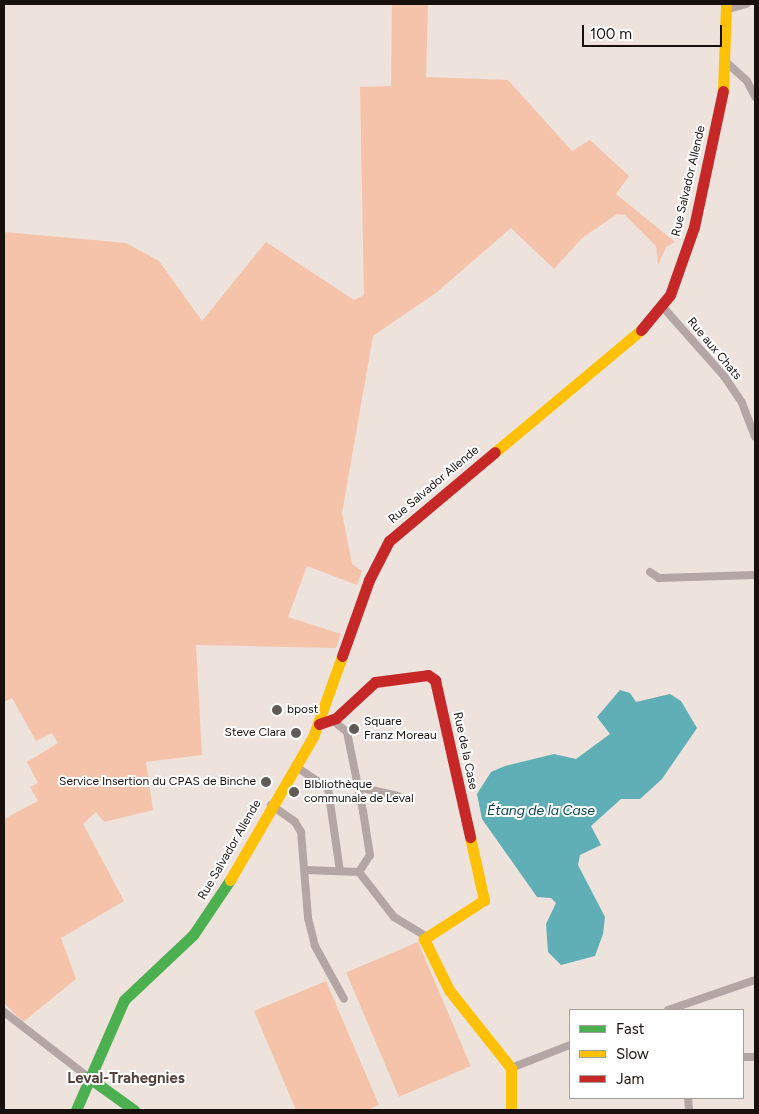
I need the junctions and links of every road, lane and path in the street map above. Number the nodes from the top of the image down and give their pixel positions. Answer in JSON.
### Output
{"nodes":[{"id":1,"x":746,"y":4,"type":"edge"},
{"id":2,"x":725,"y":7,"type":"edge"},
{"id":3,"x":726,"y":62,"type":"junction"},
{"id":4,"x":755,"y":97,"type":"edge"},
{"id":5,"x":662,"y":306,"type":"junction"},
{"id":6,"x":755,"y":436,"type":"edge"},
{"id":7,"x":650,"y":572,"type":"dead end"},
{"id":8,"x":755,"y":575,"type":"edge"},
{"id":9,"x":331,"y":719,"type":"junction"},
{"id":10,"x":319,"y":724,"type":"junction"},
{"id":11,"x":296,"y":766,"type":"junction"},
{"id":12,"x":358,"y":787,"type":"junction"},
{"id":13,"x":398,"y":796,"type":"dead end"},
{"id":14,"x":271,"y":805,"type":"junction"},
{"id":15,"x":306,"y":870,"type":"junction"},
{"id":16,"x":340,"y":871,"type":"junction"},
{"id":17,"x":359,"y":872,"type":"junction"},
{"id":18,"x":427,"y":937,"type":"junction"},
{"id":19,"x":755,"y":980,"type":"edge"},
{"id":20,"x":344,"y":999,"type":"dead end"},
{"id":21,"x":671,"y":1009,"type":"edge"},
{"id":22,"x":4,"y":1012,"type":"edge"},
{"id":23,"x":569,"y":1045,"type":"edge"},
{"id":24,"x":512,"y":1068,"type":"junction"},
{"id":25,"x":88,"y":1077,"type":"junction"},
{"id":26,"x":76,"y":1110,"type":"edge"},
{"id":27,"x":134,"y":1110,"type":"edge"},
{"id":28,"x":511,"y":1110,"type":"edge"}],
"edges":[{"from":1,"to":2,"type":"street"},
{"from":2,"to":3,"type":"street","name":"Rue Salvador Allende"},
{"from":3,"to":4,"type":"street"},
{"from":3,"to":5,"type":"street","name":"Rue Salvador Allende"},
{"from":5,"to":6,"type":"street","name":"Rue aux Chats"},
{"from":5,"to":10,"type":"street","name":"Rue Salvador Allende"},
{"from":7,"to":8,"type":"street"},
{"from":9,"to":10,"type":"street","name":"Rue de la Case"},
{"from":9,"to":12,"type":"street"},
{"from":9,"to":18,"type":"street","name":"Rue de la Case"},
{"from":10,"to":11,"type":"street","name":"Rue Salvador Allende"},
{"from":11,"to":14,"type":"street","name":"Rue Salvador Allende"},
{"from":11,"to":16,"type":"street"},
{"from":12,"to":13,"type":"street"},
{"from":12,"to":17,"type":"street"},
{"from":14,"to":15,"type":"street"},
{"from":14,"to":25,"type":"street","name":"Rue Salvador Allende"},
{"from":15,"to":16,"type":"street"},
{"from":15,"to":20,"type":"street"},
{"from":16,"to":17,"type":"street"},
{"from":17,"to":18,"type":"street"},
{"from":18,"to":24,"type":"street"},
{"from":19,"to":21,"type":"street"},
{"from":22,"to":25,"type":"street"},
{"from":23,"to":24,"type":"street"},
{"from":24,"to":28,"type":"street"},
{"from":25,"to":26,"type":"street","name":"Rue Salvador Allende"},
{"from":25,"to":27,"type":"street"}]}
